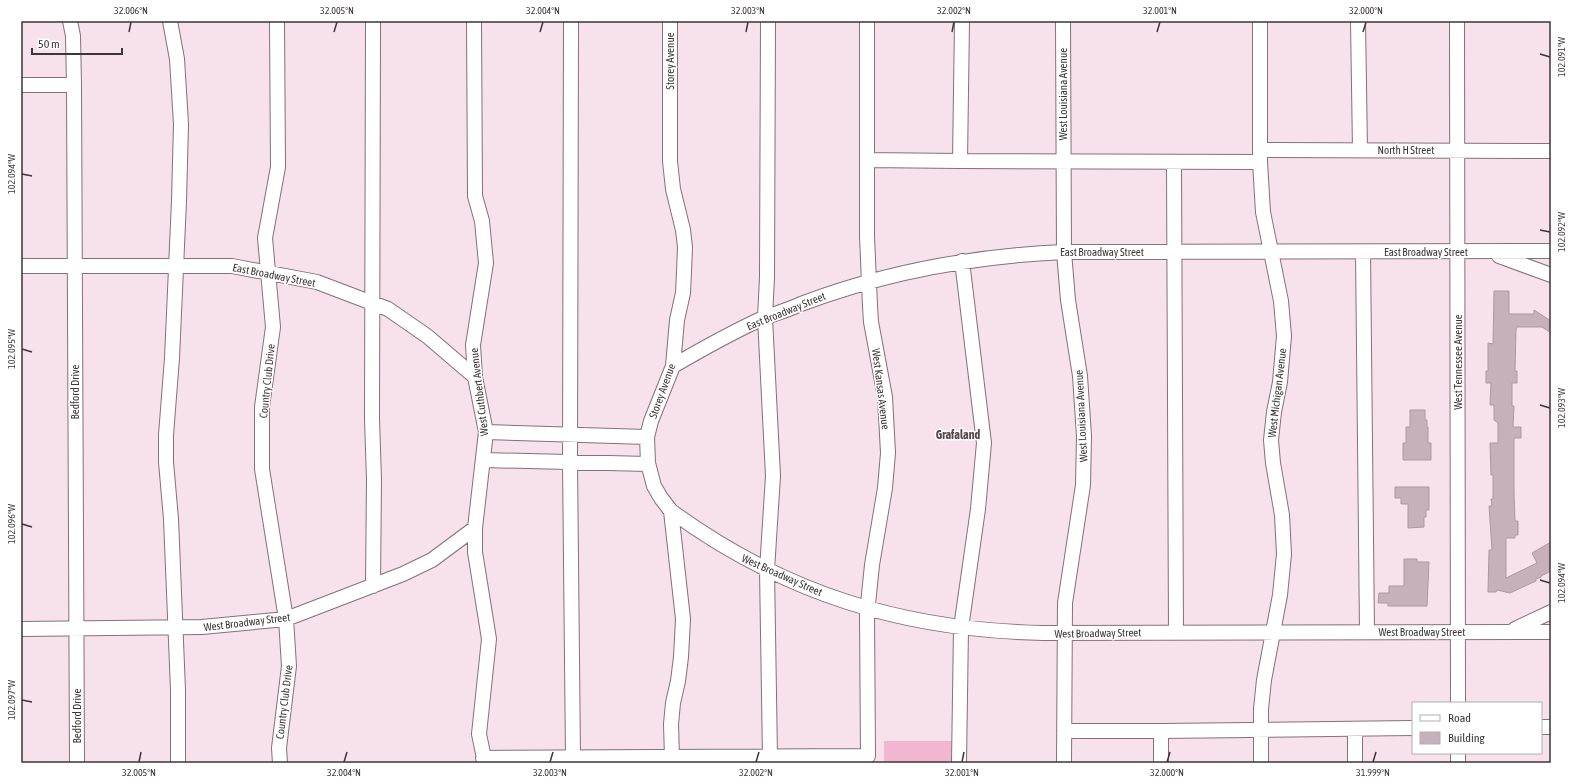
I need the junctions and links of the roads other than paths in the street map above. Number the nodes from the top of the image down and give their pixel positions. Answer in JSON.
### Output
{"nodes":[{"id":1,"x":70,"y":21,"type":"edge"},
{"id":2,"x":170,"y":21,"type":"edge"},
{"id":3,"x":277,"y":21,"type":"edge"},
{"id":4,"x":373,"y":21,"type":"edge"},
{"id":5,"x":474,"y":21,"type":"edge"},
{"id":6,"x":571,"y":21,"type":"edge"},
{"id":7,"x":670,"y":21,"type":"edge"},
{"id":8,"x":768,"y":21,"type":"edge"},
{"id":9,"x":867,"y":21,"type":"edge"},
{"id":10,"x":962,"y":21,"type":"edge"},
{"id":11,"x":1063,"y":21,"type":"edge"},
{"id":12,"x":1260,"y":21,"type":"edge"},
{"id":13,"x":1358,"y":21,"type":"edge"},
{"id":14,"x":1457,"y":21,"type":"edge"},
{"id":15,"x":21,"y":85,"type":"edge"},
{"id":16,"x":74,"y":85,"type":"junction"},
{"id":17,"x":1360,"y":150,"type":"junction"},
{"id":18,"x":1458,"y":150,"type":"junction"},
{"id":19,"x":1551,"y":151,"type":"edge"},
{"id":20,"x":1260,"y":156,"type":"junction"},
{"id":21,"x":867,"y":160,"type":"junction"},
{"id":22,"x":960,"y":161,"type":"junction"},
{"id":23,"x":1063,"y":161,"type":"junction"},
{"id":24,"x":1174,"y":162,"type":"junction"},
{"id":25,"x":1458,"y":251,"type":"junction"},
{"id":26,"x":1551,"y":251,"type":"edge"},
{"id":27,"x":1064,"y":252,"type":"junction"},
{"id":28,"x":1175,"y":252,"type":"junction"},
{"id":29,"x":1272,"y":252,"type":"junction"},
{"id":30,"x":1363,"y":252,"type":"junction"},
{"id":31,"x":1484,"y":252,"type":"junction"},
{"id":32,"x":962,"y":262,"type":"junction"},
{"id":33,"x":21,"y":266,"type":"edge"},
{"id":34,"x":175,"y":266,"type":"junction"},
{"id":35,"x":74,"y":267,"type":"junction"},
{"id":36,"x":268,"y":273,"type":"junction"},
{"id":37,"x":1551,"y":275,"type":"edge"},
{"id":38,"x":869,"y":282,"type":"junction"},
{"id":39,"x":374,"y":304,"type":"junction"},
{"id":40,"x":765,"y":318,"type":"junction"},
{"id":41,"x":673,"y":366,"type":"junction"},
{"id":42,"x":475,"y":377,"type":"junction"},
{"id":43,"x":486,"y":432,"type":"junction"},
{"id":44,"x":570,"y":435,"type":"junction"},
{"id":45,"x":647,"y":437,"type":"junction"},
{"id":46,"x":482,"y":460,"type":"junction"},
{"id":47,"x":570,"y":462,"type":"junction"},
{"id":48,"x":648,"y":464,"type":"junction"},
{"id":49,"x":671,"y":511,"type":"junction"},
{"id":50,"x":475,"y":528,"type":"junction"},
{"id":51,"x":767,"y":570,"type":"junction"},
{"id":52,"x":373,"y":586,"type":"junction"},
{"id":53,"x":868,"y":608,"type":"junction"},
{"id":54,"x":1551,"y":612,"type":"edge"},
{"id":55,"x":286,"y":619,"type":"junction"},
{"id":56,"x":21,"y":628,"type":"edge"},
{"id":57,"x":76,"y":628,"type":"junction"},
{"id":58,"x":176,"y":628,"type":"junction"},
{"id":59,"x":961,"y":628,"type":"junction"},
{"id":60,"x":1176,"y":632,"type":"junction"},
{"id":61,"x":1273,"y":632,"type":"junction"},
{"id":62,"x":1367,"y":632,"type":"junction"},
{"id":63,"x":1458,"y":632,"type":"junction"},
{"id":64,"x":1509,"y":632,"type":"junction"},
{"id":65,"x":1551,"y":632,"type":"edge"},
{"id":66,"x":1065,"y":633,"type":"junction"},
{"id":67,"x":1458,"y":702,"type":"edge"},
{"id":68,"x":1412,"y":728,"type":"edge"},
{"id":69,"x":1355,"y":729,"type":"junction"},
{"id":70,"x":1261,"y":730,"type":"junction"},
{"id":71,"x":1064,"y":731,"type":"junction"},
{"id":72,"x":1161,"y":731,"type":"junction"},
{"id":73,"x":672,"y":757,"type":"junction"},
{"id":74,"x":770,"y":757,"type":"junction"},
{"id":75,"x":573,"y":758,"type":"junction"},
{"id":76,"x":484,"y":760,"type":"edge"},
{"id":77,"x":77,"y":763,"type":"edge"},
{"id":78,"x":178,"y":763,"type":"edge"},
{"id":79,"x":280,"y":763,"type":"edge"},
{"id":80,"x":959,"y":763,"type":"edge"},
{"id":81,"x":1064,"y":763,"type":"edge"},
{"id":82,"x":1161,"y":763,"type":"edge"},
{"id":83,"x":1261,"y":763,"type":"edge"},
{"id":84,"x":1355,"y":763,"type":"edge"}],
"edges":[{"from":1,"to":16,"type":"street","name":"Bedford Drive"},
{"from":2,"to":34,"type":"street"},
{"from":3,"to":36,"type":"street","name":"Country Club Drive"},
{"from":4,"to":39,"type":"street"},
{"from":5,"to":42,"type":"street","name":"West Cuthbert Avenue"},
{"from":6,"to":44,"type":"street"},
{"from":7,"to":41,"type":"street","name":"Storey Avenue"},
{"from":8,"to":40,"type":"street"},
{"from":9,"to":21,"type":"street","name":"West Kansas Avenue"},
{"from":10,"to":22,"type":"street"},
{"from":11,"to":23,"type":"street","name":"West Louisiana Avenue"},
{"from":12,"to":20,"type":"street","name":"West Michigan Avenue"},
{"from":13,"to":17,"type":"street"},
{"from":14,"to":18,"type":"street","name":"West Tennessee Avenue"},
{"from":15,"to":16,"type":"street"},
{"from":16,"to":35,"type":"street","name":"Bedford Drive"},
{"from":17,"to":18,"type":"street","name":"North H Street"},
{"from":17,"to":20,"type":"street","name":"North H Street"},
{"from":18,"to":19,"type":"street","name":"North H Street"},
{"from":18,"to":25,"type":"street","name":"West Tennessee Avenue"},
{"from":20,"to":24,"type":"street","name":"North H Street"},
{"from":20,"to":29,"type":"street","name":"West Michigan Avenue"},
{"from":21,"to":22,"type":"street","name":"North H Street"},
{"from":21,"to":38,"type":"street","name":"West Kansas Avenue"},
{"from":22,"to":23,"type":"street","name":"North H Street"},
{"from":23,"to":24,"type":"street","name":"North H Street"},
{"from":23,"to":27,"type":"street","name":"West Louisiana Avenue"},
{"from":24,"to":28,"type":"street"},
{"from":25,"to":30,"type":"street","name":"East Broadway Street"},
{"from":25,"to":31,"type":"street","name":"East Broadway Street"},
{"from":25,"to":63,"type":"street","name":"West Tennessee Avenue"},
{"from":26,"to":31,"type":"street","name":"East Broadway Street"},
{"from":27,"to":28,"type":"street","name":"East Broadway Street"},
{"from":27,"to":32,"type":"street","name":"East Broadway Street"},
{"from":27,"to":66,"type":"street","name":"West Louisiana Avenue"},
{"from":28,"to":29,"type":"street","name":"East Broadway Street"},
{"from":28,"to":60,"type":"street"},
{"from":29,"to":30,"type":"street","name":"East Broadway Street"},
{"from":29,"to":61,"type":"street","name":"West Michigan Avenue"},
{"from":30,"to":62,"type":"street"},
{"from":31,"to":37,"type":"street"},
{"from":32,"to":38,"type":"street","name":"East Broadway Street"},
{"from":32,"to":59,"type":"street"},
{"from":33,"to":35,"type":"street","name":"East Broadway Street"},
{"from":34,"to":35,"type":"street","name":"East Broadway Street"},
{"from":34,"to":36,"type":"street","name":"East Broadway Street"},
{"from":34,"to":58,"type":"street"},
{"from":35,"to":57,"type":"street","name":"Bedford Drive"},
{"from":36,"to":39,"type":"street","name":"East Broadway Street"},
{"from":36,"to":55,"type":"street","name":"Country Club Drive"},
{"from":38,"to":40,"type":"street","name":"East Broadway Street"},
{"from":38,"to":53,"type":"street","name":"West Kansas Avenue"},
{"from":39,"to":42,"type":"street","name":"East Broadway Street"},
{"from":39,"to":52,"type":"street"},
{"from":40,"to":41,"type":"street","name":"East Broadway Street"},
{"from":40,"to":51,"type":"street"},
{"from":41,"to":45,"type":"street","name":"Storey Avenue"},
{"from":42,"to":43,"type":"street","name":"West Cuthbert Avenue"},
{"from":43,"to":44,"type":"street"},
{"from":43,"to":46,"type":"street","name":"West Cuthbert Avenue"},
{"from":44,"to":45,"type":"street"},
{"from":44,"to":47,"type":"street"},
{"from":45,"to":48,"type":"street","name":"Storey Avenue"},
{"from":46,"to":47,"type":"street"},
{"from":46,"to":50,"type":"street","name":"West Cuthbert Avenue"},
{"from":47,"to":48,"type":"street"},
{"from":47,"to":75,"type":"street"},
{"from":48,"to":49,"type":"street","name":"Storey Avenue"},
{"from":49,"to":51,"type":"street","name":"West Broadway Street"},
{"from":49,"to":73,"type":"street","name":"Storey Avenue"},
{"from":50,"to":52,"type":"street","name":"West Broadway Street"},
{"from":50,"to":76,"type":"street","name":"West Cuthbert Avenue"},
{"from":51,"to":53,"type":"street","name":"West Broadway Street"},
{"from":51,"to":74,"type":"street"},
{"from":52,"to":55,"type":"street","name":"West Broadway Street"},
{"from":53,"to":59,"type":"street","name":"West Broadway Street"},
{"from":53,"to":74,"type":"street","name":"West Kansas Avenue"},
{"from":54,"to":64,"type":"street"},
{"from":55,"to":58,"type":"street","name":"West Broadway Street"},
{"from":55,"to":79,"type":"street","name":"Country Club Drive"},
{"from":56,"to":57,"type":"street","name":"West Broadway Street"},
{"from":57,"to":58,"type":"street","name":"West Broadway Street"},
{"from":57,"to":77,"type":"street","name":"Bedford Drive"},
{"from":58,"to":78,"type":"street"},
{"from":59,"to":66,"type":"street","name":"West Broadway Street"},
{"from":59,"to":80,"type":"street"},
{"from":60,"to":61,"type":"street","name":"West Broadway Street"},
{"from":60,"to":66,"type":"street","name":"West Broadway Street"},
{"from":61,"to":62,"type":"street","name":"West Broadway Street"},
{"from":61,"to":70,"type":"street","name":"West Michigan Avenue"},
{"from":62,"to":63,"type":"street","name":"West Broadway Street"},
{"from":63,"to":64,"type":"street","name":"West Broadway Street"},
{"from":63,"to":67,"type":"street","name":"West Tennessee Avenue"},
{"from":64,"to":65,"type":"street","name":"West Broadway Street"},
{"from":66,"to":71,"type":"street","name":"West Louisiana Avenue"},
{"from":68,"to":69,"type":"street"},
{"from":69,"to":70,"type":"street"},
{"from":69,"to":84,"type":"street"},
{"from":70,"to":72,"type":"street"},
{"from":70,"to":83,"type":"street","name":"West Michigan Avenue"},
{"from":71,"to":72,"type":"street"},
{"from":71,"to":81,"type":"street","name":"West Louisiana Avenue"},
{"from":72,"to":82,"type":"street"},
{"from":73,"to":74,"type":"street"},
{"from":73,"to":75,"type":"street"},
{"from":75,"to":76,"type":"street"}]}
